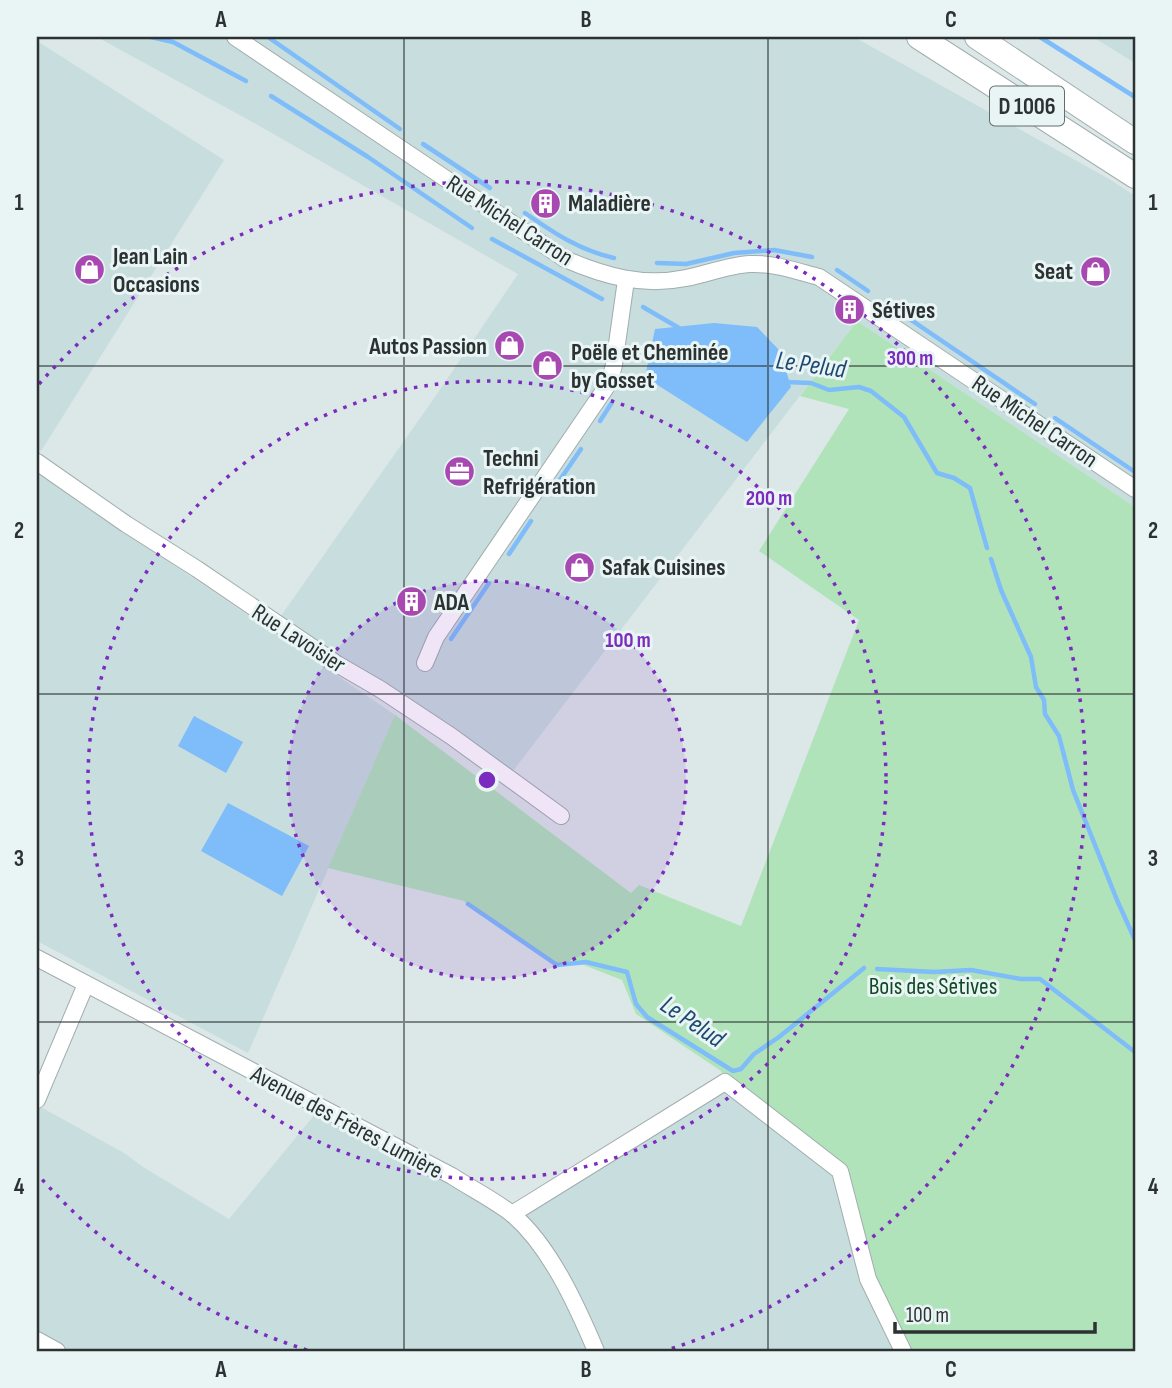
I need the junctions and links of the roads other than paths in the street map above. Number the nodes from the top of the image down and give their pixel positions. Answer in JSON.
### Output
{"nodes":[{"id":1,"x":235,"y":37,"type":"edge"},
{"id":2,"x":919,"y":37,"type":"edge"},
{"id":3,"x":977,"y":37,"type":"edge"},
{"id":4,"x":1135,"y":142,"type":"edge"},
{"id":5,"x":1135,"y":176,"type":"edge"},
{"id":6,"x":626,"y":280,"type":"junction"},
{"id":7,"x":37,"y":462,"type":"edge"},
{"id":8,"x":1135,"y":489,"type":"edge"},
{"id":9,"x":425,"y":663,"type":"dead end"},
{"id":10,"x":561,"y":816,"type":"dead end"},
{"id":11,"x":37,"y":958,"type":"edge"},
{"id":12,"x":86,"y":984,"type":"junction"},
{"id":13,"x":37,"y":1100,"type":"edge"},
{"id":14,"x":512,"y":1214,"type":"junction"},
{"id":15,"x":37,"y":1340,"type":"edge"},
{"id":16,"x":57,"y":1351,"type":"edge"},
{"id":17,"x":596,"y":1351,"type":"edge"},
{"id":18,"x":903,"y":1351,"type":"edge"}],
"edges":[{"from":1,"to":6,"type":"street","name":"Rue Michel Carron"},
{"from":2,"to":5,"type":"main road","number":"D 1006"},
{"from":3,"to":4,"type":"main road","number":"D 1006"},
{"from":6,"to":8,"type":"street","name":"Rue Michel Carron"},
{"from":6,"to":9,"type":"street"},
{"from":7,"to":10,"type":"street","name":"Rue Lavoisier"},
{"from":11,"to":12,"type":"street","name":"Avenue des Frères Lumière"},
{"from":12,"to":13,"type":"street"},
{"from":12,"to":14,"type":"street","name":"Avenue des Frères Lumière"},
{"from":14,"to":17,"type":"street","name":"Avenue des Frères Lumière"},
{"from":14,"to":18,"type":"street"},
{"from":15,"to":16,"type":"street"}]}
